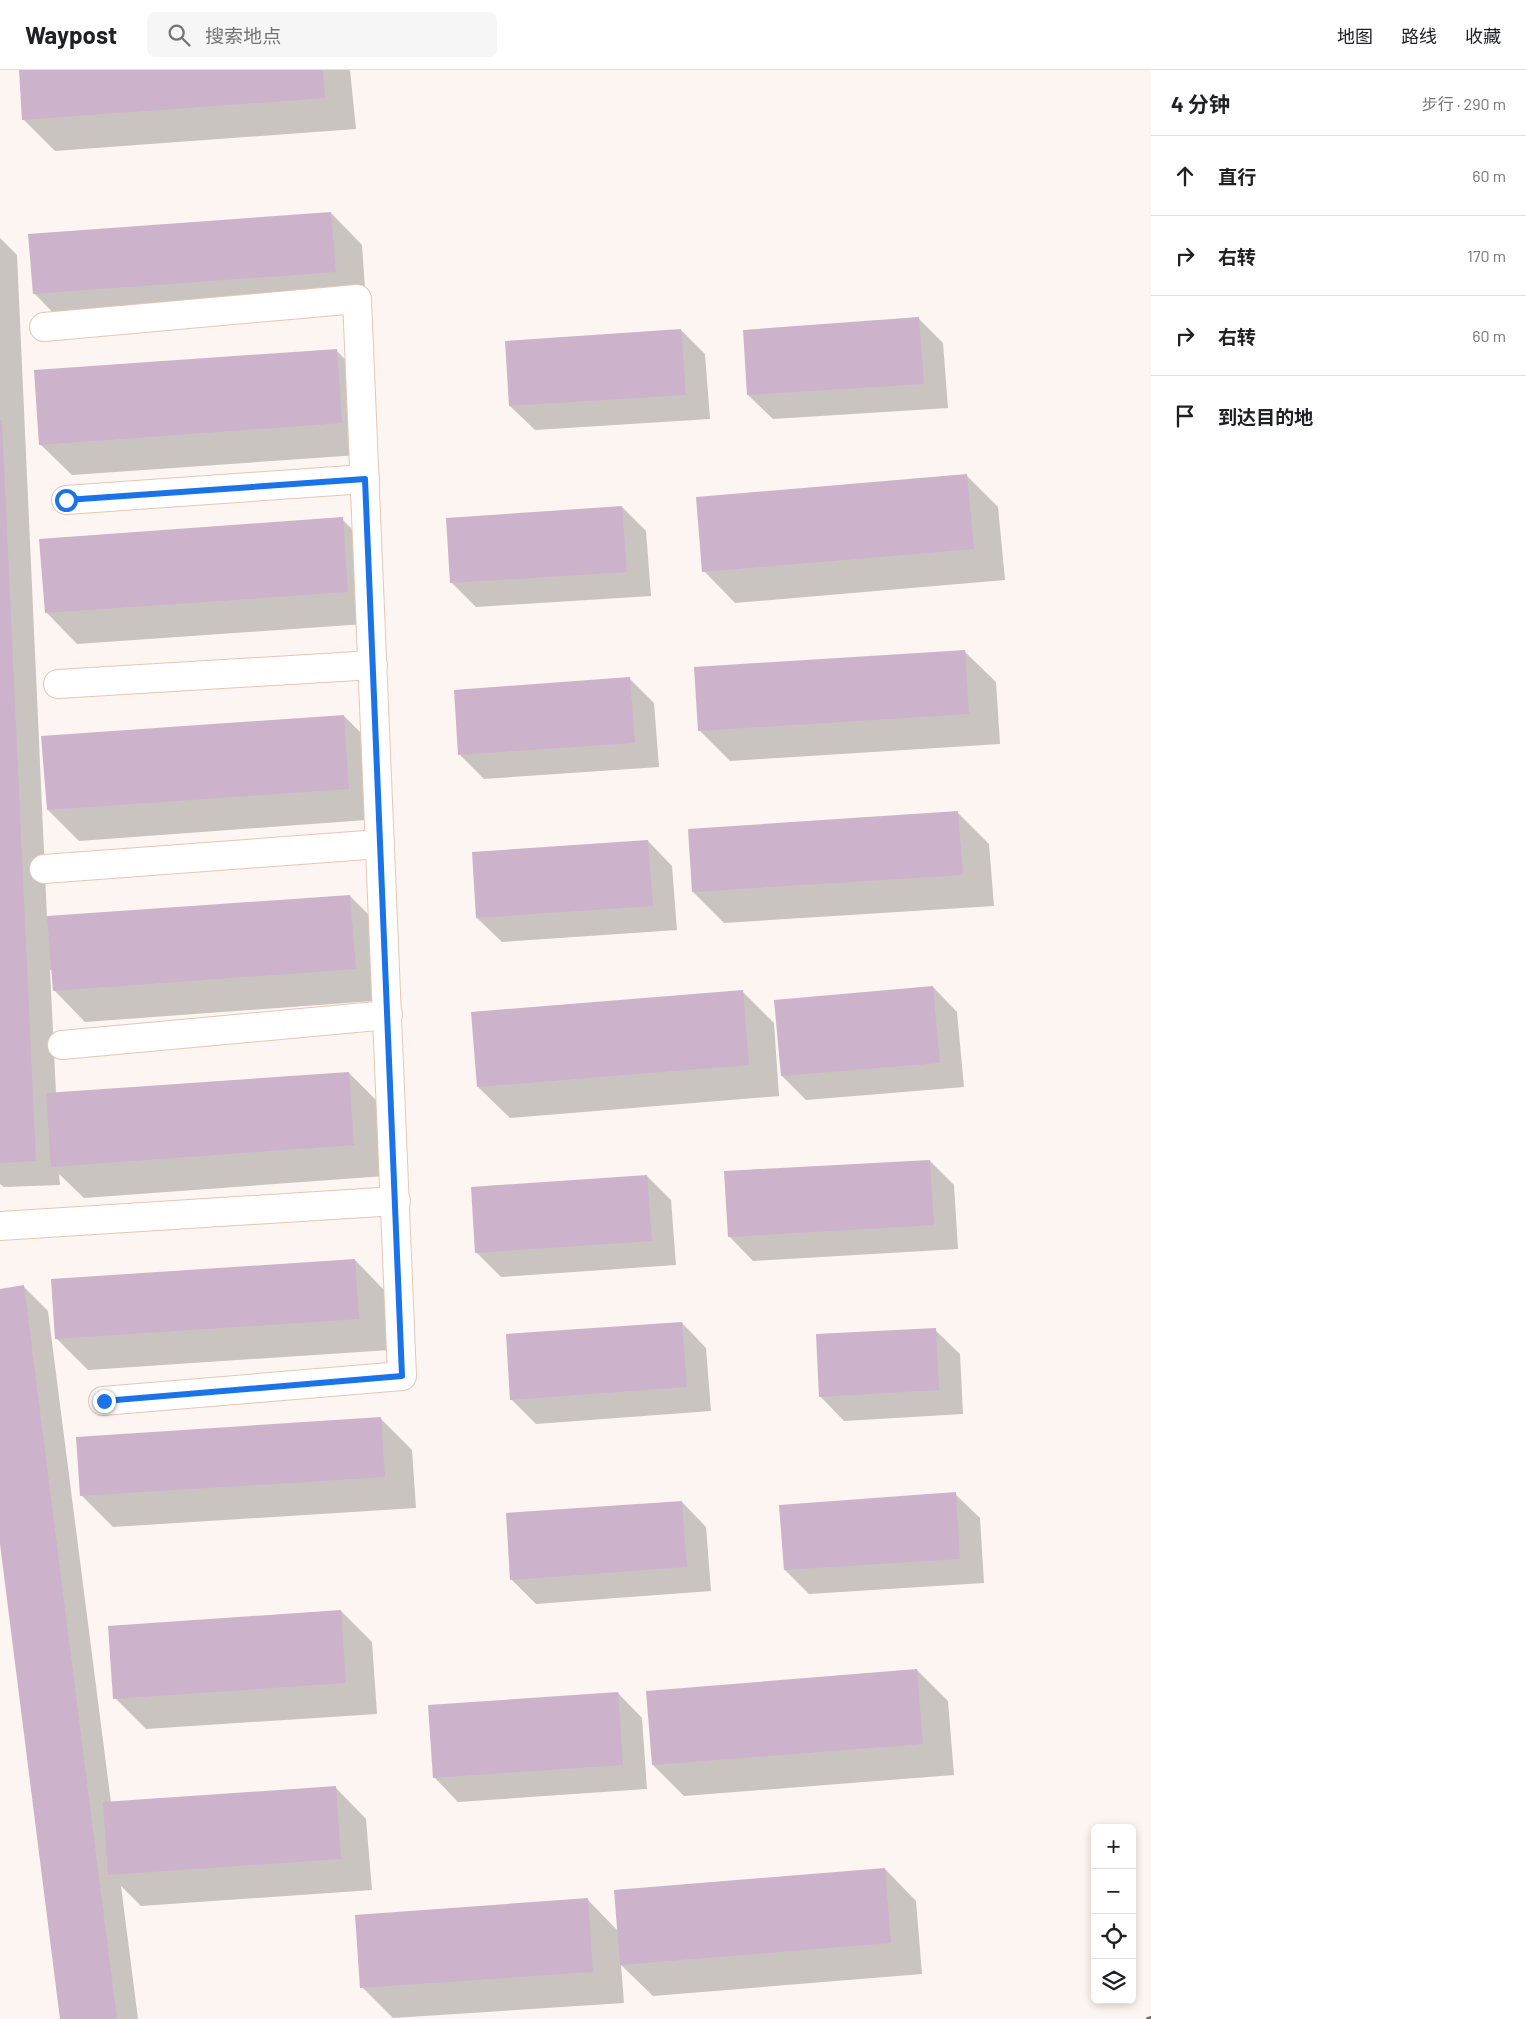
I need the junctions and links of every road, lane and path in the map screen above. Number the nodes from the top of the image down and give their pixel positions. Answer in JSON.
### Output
{"nodes":[{"id":1,"x":44,"y":327,"type":"dead end"},
{"id":2,"x":365,"y":479,"type":"junction"},
{"id":3,"x":66,"y":500,"type":"dead end"},
{"id":4,"x":373,"y":665,"type":"junction"},
{"id":5,"x":58,"y":684,"type":"dead end"},
{"id":6,"x":380,"y":844,"type":"junction"},
{"id":7,"x":44,"y":870,"type":"dead end"},
{"id":8,"x":388,"y":1015,"type":"junction"},
{"id":9,"x":62,"y":1045,"type":"dead end"},
{"id":10,"x":396,"y":1201,"type":"junction"},
{"id":11,"x":0,"y":1226,"type":"edge"},
{"id":12,"x":104,"y":1401,"type":"dead end"}],
"edges":[{"from":1,"to":2,"type":"lane"},
{"from":2,"to":3,"type":"lane"},
{"from":2,"to":4,"type":"lane"},
{"from":4,"to":5,"type":"lane"},
{"from":4,"to":6,"type":"lane"},
{"from":6,"to":7,"type":"lane"},
{"from":6,"to":8,"type":"lane"},
{"from":8,"to":9,"type":"lane"},
{"from":8,"to":10,"type":"lane"},
{"from":10,"to":11,"type":"lane"},
{"from":10,"to":12,"type":"lane"}]}
